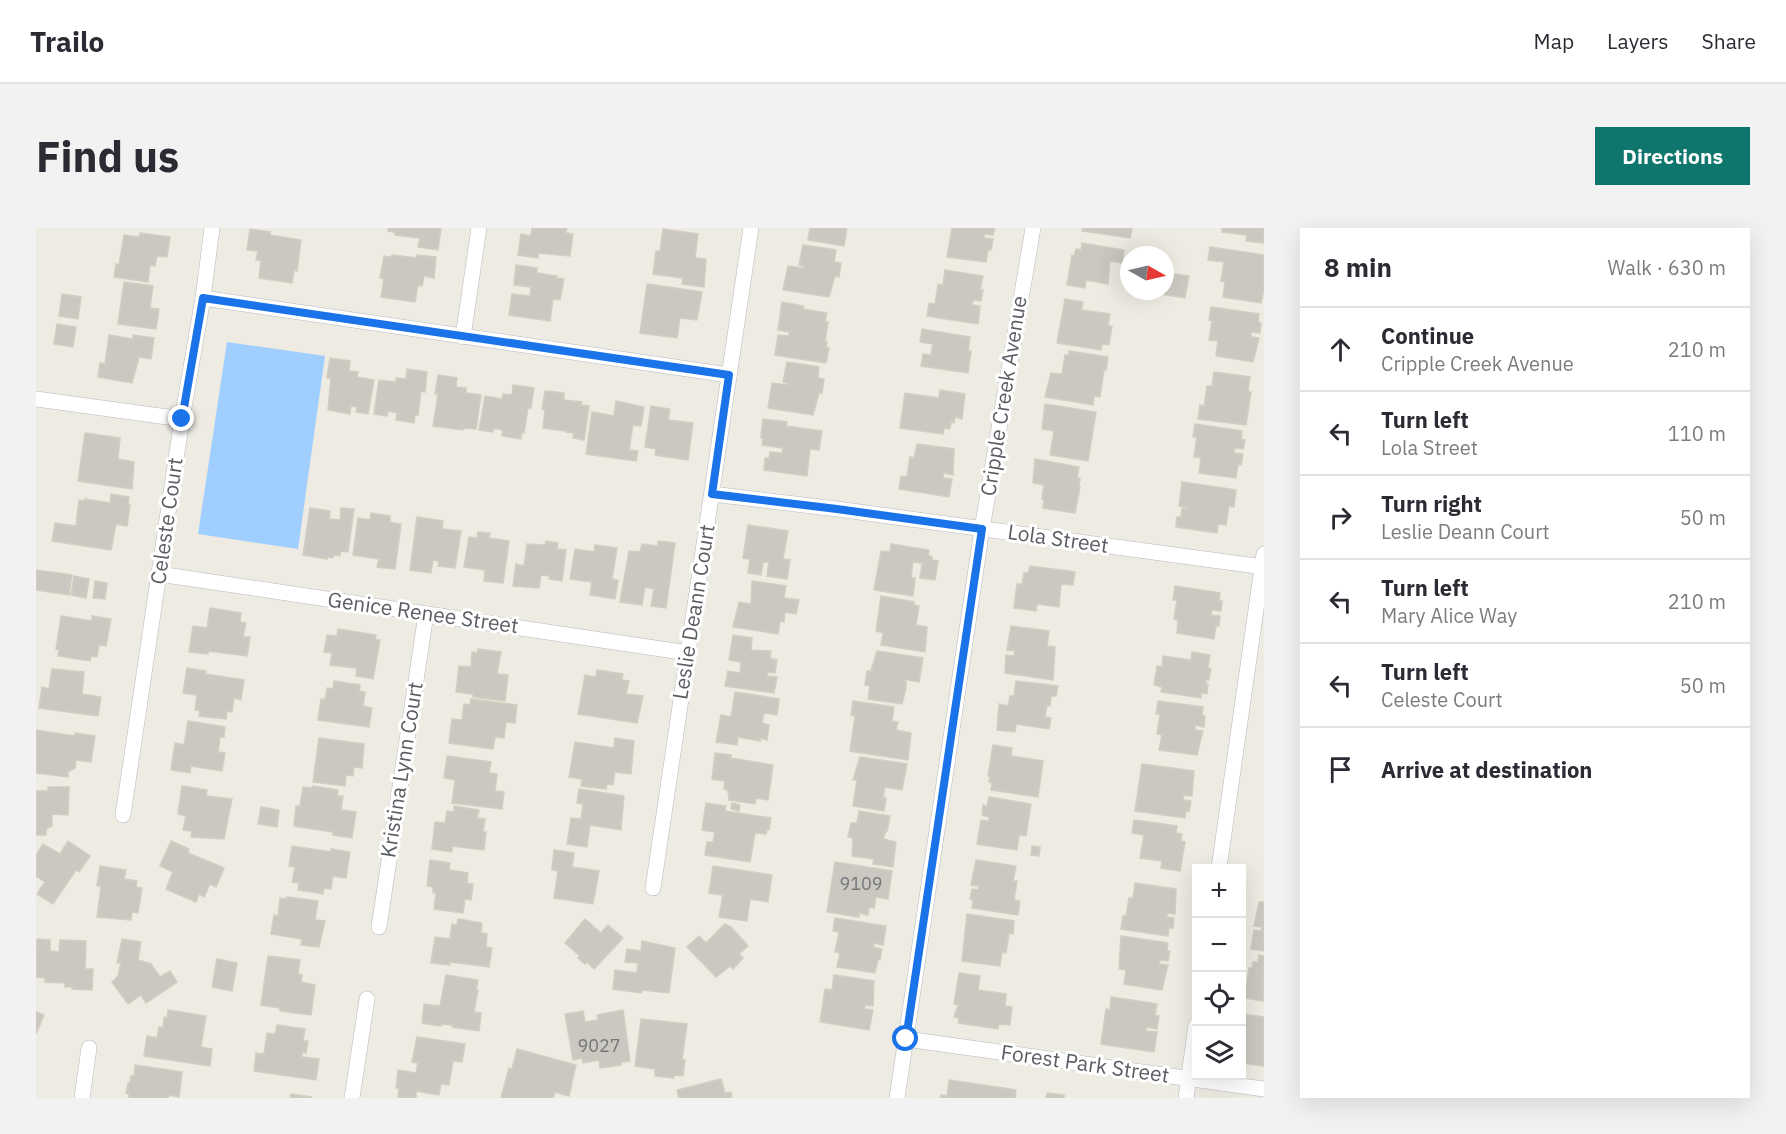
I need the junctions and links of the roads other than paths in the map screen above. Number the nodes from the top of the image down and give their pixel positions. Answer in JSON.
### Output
{"nodes":[{"id":1,"x":212,"y":228,"type":"edge"},
{"id":2,"x":479,"y":228,"type":"edge"},
{"id":3,"x":751,"y":228,"type":"edge"},
{"id":4,"x":1032,"y":228,"type":"edge"},
{"id":5,"x":203,"y":298,"type":"junction"},
{"id":6,"x":463,"y":337,"type":"junction"},
{"id":7,"x":729,"y":375,"type":"junction"},
{"id":8,"x":36,"y":399,"type":"edge"},
{"id":9,"x":182,"y":419,"type":"junction"},
{"id":10,"x":712,"y":494,"type":"junction"},
{"id":11,"x":982,"y":529,"type":"junction"},
{"id":12,"x":1264,"y":563,"type":"edge"},
{"id":13,"x":159,"y":574,"type":"junction"},
{"id":14,"x":426,"y":614,"type":"junction"},
{"id":15,"x":688,"y":653,"type":"junction"},
{"id":16,"x":123,"y":814,"type":"dead end"},
{"id":17,"x":1220,"y":864,"type":"edge"},
{"id":18,"x":653,"y":888,"type":"dead end"},
{"id":19,"x":379,"y":927,"type":"dead end"},
{"id":20,"x":367,"y":999,"type":"dead end"},
{"id":21,"x":1197,"y":1026,"type":"edge"},
{"id":22,"x":906,"y":1039,"type":"junction"},
{"id":23,"x":89,"y":1048,"type":"dead end"},
{"id":24,"x":1189,"y":1078,"type":"junction"},
{"id":25,"x":1264,"y":1089,"type":"edge"},
{"id":26,"x":82,"y":1098,"type":"edge"},
{"id":27,"x":352,"y":1098,"type":"edge"},
{"id":28,"x":897,"y":1098,"type":"edge"},
{"id":29,"x":1186,"y":1098,"type":"edge"}],
"edges":[{"from":1,"to":5,"type":"street","name":"Celeste Court"},
{"from":2,"to":6,"type":"street"},
{"from":3,"to":7,"type":"street","name":"Leslie Deann Court"},
{"from":4,"to":11,"type":"street","name":"Cripple Creek Avenue"},
{"from":5,"to":6,"type":"street"},
{"from":5,"to":9,"type":"street","name":"Celeste Court"},
{"from":6,"to":7,"type":"street"},
{"from":7,"to":10,"type":"street","name":"Leslie Deann Court"},
{"from":8,"to":9,"type":"street"},
{"from":9,"to":13,"type":"street","name":"Celeste Court"},
{"from":10,"to":11,"type":"street","name":"Lola Street"},
{"from":10,"to":15,"type":"street","name":"Leslie Deann Court"},
{"from":11,"to":12,"type":"street","name":"Lola Street"},
{"from":11,"to":22,"type":"street","name":"Cripple Creek Avenue"},
{"from":12,"to":17,"type":"street"},
{"from":13,"to":14,"type":"street","name":"Genice Renee Street"},
{"from":13,"to":16,"type":"street","name":"Celeste Court"},
{"from":14,"to":15,"type":"street","name":"Genice Renee Street"},
{"from":14,"to":19,"type":"street","name":"Kristina Lynn Court"},
{"from":15,"to":18,"type":"street","name":"Leslie Deann Court"},
{"from":20,"to":27,"type":"street"},
{"from":21,"to":24,"type":"street"},
{"from":22,"to":24,"type":"street","name":"Forest Park Street"},
{"from":22,"to":28,"type":"street","name":"Cripple Creek Avenue"},
{"from":23,"to":26,"type":"street"},
{"from":24,"to":25,"type":"street","name":"Forest Park Street"},
{"from":24,"to":29,"type":"street"}]}
